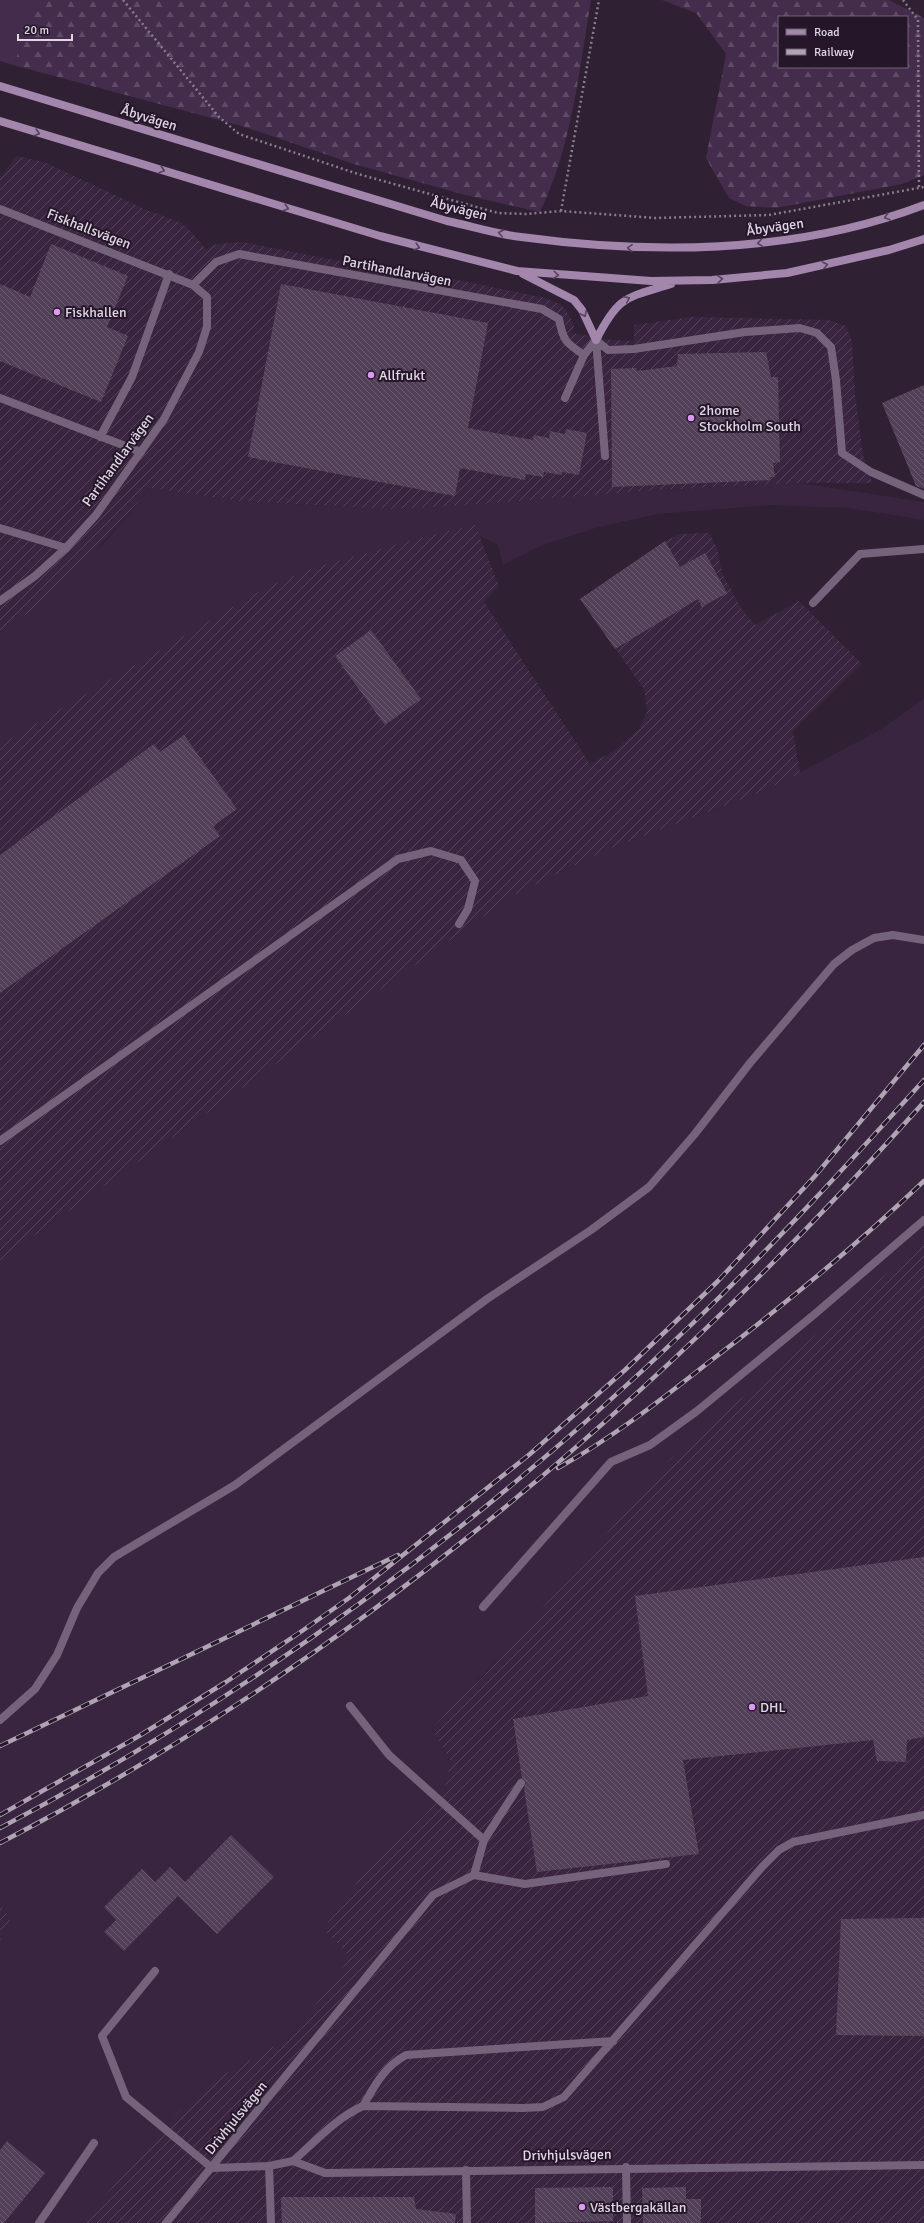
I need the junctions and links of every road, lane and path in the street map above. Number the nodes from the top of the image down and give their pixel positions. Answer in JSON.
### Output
{"nodes":[{"id":1,"x":123,"y":0,"type":"edge"},
{"id":2,"x":599,"y":0,"type":"edge"},
{"id":3,"x":903,"y":0,"type":"edge"},
{"id":4,"x":0,"y":86,"type":"edge"},
{"id":5,"x":0,"y":121,"type":"edge"},
{"id":6,"x":924,"y":187,"type":"edge"},
{"id":7,"x":919,"y":189,"type":"junction"},
{"id":8,"x":924,"y":205,"type":"edge"},
{"id":9,"x":0,"y":209,"type":"edge"},
{"id":10,"x":561,"y":211,"type":"junction"},
{"id":11,"x":924,"y":239,"type":"edge"},
{"id":12,"x":517,"y":272,"type":"junction"},
{"id":13,"x":169,"y":274,"type":"junction"},
{"id":14,"x":681,"y":281,"type":"junction"},
{"id":15,"x":194,"y":285,"type":"junction"},
{"id":16,"x":596,"y":340,"type":"junction"},
{"id":17,"x":584,"y":355,"type":"junction"},
{"id":18,"x":0,"y":398,"type":"edge"},
{"id":19,"x":565,"y":398,"type":"dead end"},
{"id":20,"x":100,"y":437,"type":"junction"},
{"id":21,"x":141,"y":452,"type":"junction"},
{"id":22,"x":605,"y":456,"type":"dead end"},
{"id":23,"x":924,"y":495,"type":"edge"},
{"id":24,"x":0,"y":528,"type":"edge"},
{"id":25,"x":66,"y":548,"type":"junction"},
{"id":26,"x":924,"y":548,"type":"edge"},
{"id":27,"x":0,"y":601,"type":"edge"},
{"id":28,"x":813,"y":603,"type":"dead end"},
{"id":29,"x":459,"y":924,"type":"dead end"},
{"id":30,"x":924,"y":940,"type":"edge"},
{"id":31,"x":0,"y":1141,"type":"edge"},
{"id":32,"x":924,"y":1220,"type":"edge"},
{"id":33,"x":483,"y":1607,"type":"dead end"},
{"id":34,"x":350,"y":1706,"type":"dead end"},
{"id":35,"x":0,"y":1720,"type":"edge"},
{"id":36,"x":521,"y":1783,"type":"dead end"},
{"id":37,"x":924,"y":1815,"type":"edge"},
{"id":38,"x":484,"y":1840,"type":"junction"},
{"id":39,"x":666,"y":1864,"type":"dead end"},
{"id":40,"x":474,"y":1875,"type":"junction"},
{"id":41,"x":155,"y":1971,"type":"dead end"},
{"id":42,"x":613,"y":2040,"type":"junction"},
{"id":43,"x":363,"y":2106,"type":"junction"},
{"id":44,"x":94,"y":2143,"type":"dead end"},
{"id":45,"x":293,"y":2161,"type":"junction"},
{"id":46,"x":924,"y":2165,"type":"edge"},
{"id":47,"x":269,"y":2166,"type":"junction"},
{"id":48,"x":626,"y":2167,"type":"junction"},
{"id":49,"x":212,"y":2168,"type":"junction"},
{"id":50,"x":466,"y":2170,"type":"junction"},
{"id":51,"x":39,"y":2223,"type":"edge"},
{"id":52,"x":166,"y":2223,"type":"edge"},
{"id":53,"x":271,"y":2223,"type":"edge"},
{"id":54,"x":467,"y":2223,"type":"edge"},
{"id":55,"x":627,"y":2223,"type":"edge"}],
"edges":[{"from":1,"to":10,"type":"path"},
{"from":2,"to":10,"type":"path"},
{"from":3,"to":7,"type":"path"},
{"from":8,"to":4,"type":"street","name":"Åbyvägen","one_way":true},
{"from":5,"to":12,"type":"street","one_way":true},
{"from":6,"to":7,"type":"path"},
{"from":7,"to":10,"type":"path"},
{"from":9,"to":13,"type":"street","name":"Fiskhallsvägen"},
{"from":14,"to":11,"type":"street","one_way":true},
{"from":12,"to":14,"type":"street","one_way":true},
{"from":12,"to":16,"type":"street","one_way":true},
{"from":13,"to":15,"type":"street","name":"Partihandlarvägen"},
{"from":13,"to":20,"type":"street"},
{"from":16,"to":14,"type":"street","one_way":true},
{"from":15,"to":17,"type":"street","name":"Partihandlarvägen"},
{"from":15,"to":21,"type":"street","name":"Partihandlarvägen"},
{"from":16,"to":17,"type":"street"},
{"from":16,"to":22,"type":"street"},
{"from":16,"to":23,"type":"street"},
{"from":17,"to":19,"type":"street"},
{"from":18,"to":20,"type":"street"},
{"from":20,"to":21,"type":"street"},
{"from":21,"to":25,"type":"street","name":"Partihandlarvägen"},
{"from":24,"to":25,"type":"street"},
{"from":25,"to":27,"type":"street","name":"Partihandlarvägen"},
{"from":26,"to":28,"type":"street"},
{"from":29,"to":31,"type":"street"},
{"from":30,"to":35,"type":"street"},
{"from":32,"to":33,"type":"street"},
{"from":34,"to":38,"type":"street"},
{"from":36,"to":38,"type":"street"},
{"from":37,"to":42,"type":"street"},
{"from":38,"to":40,"type":"street"},
{"from":39,"to":40,"type":"street"},
{"from":40,"to":49,"type":"street","name":"Drivhjulsvägen"},
{"from":41,"to":49,"type":"street"},
{"from":42,"to":43,"type":"street"},
{"from":42,"to":43,"type":"street"},
{"from":43,"to":45,"type":"street"},
{"from":44,"to":51,"type":"street"},
{"from":45,"to":47,"type":"street","name":"Drivhjulsvägen"},
{"from":45,"to":50,"type":"street","name":"Drivhjulsvägen"},
{"from":46,"to":48,"type":"street","name":"Drivhjulsvägen"},
{"from":47,"to":49,"type":"street","name":"Drivhjulsvägen"},
{"from":47,"to":53,"type":"street"},
{"from":48,"to":50,"type":"street","name":"Drivhjulsvägen"},
{"from":48,"to":55,"type":"street"},
{"from":49,"to":52,"type":"street","name":"Drivhjulsvägen"},
{"from":50,"to":54,"type":"street"}]}
